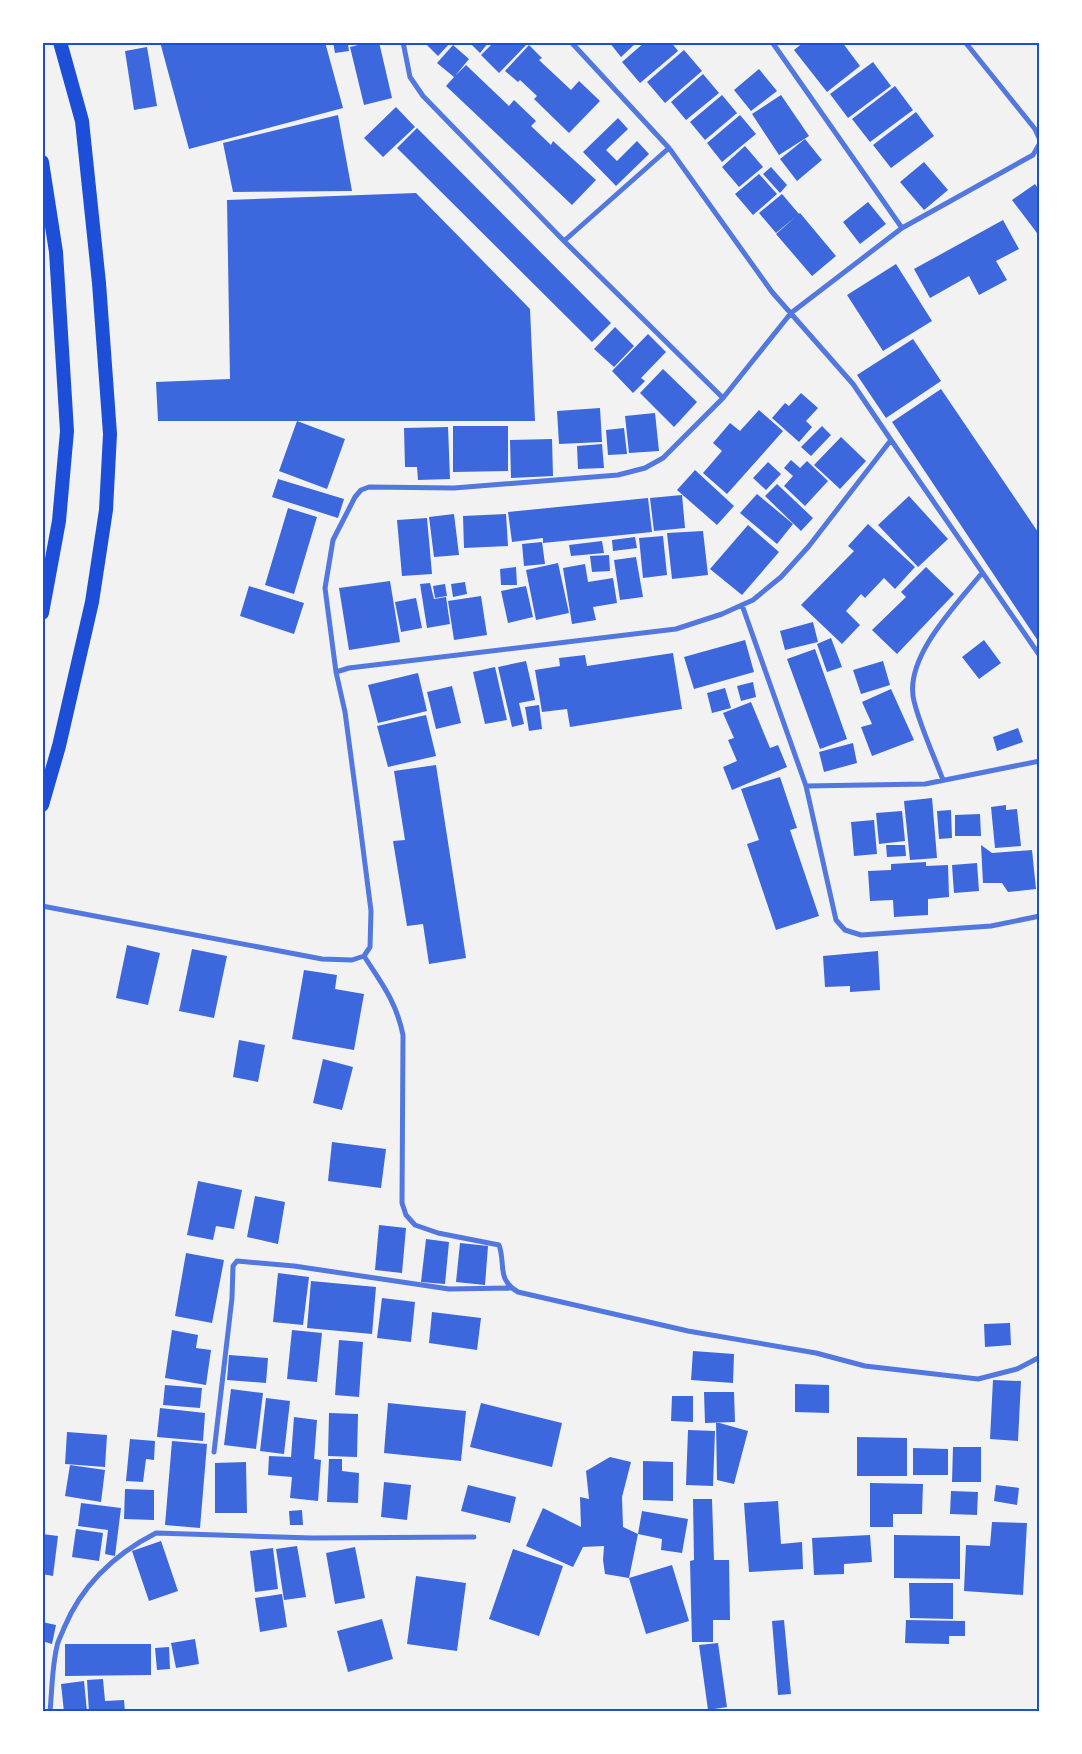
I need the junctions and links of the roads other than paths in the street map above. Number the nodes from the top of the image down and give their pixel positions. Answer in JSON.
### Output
{"nodes":[{"id":1,"x":60,"y":42,"type":"edge"},
{"id":2,"x":403,"y":42,"type":"edge"},
{"id":3,"x":571,"y":42,"type":"edge"},
{"id":4,"x":772,"y":42,"type":"edge"},
{"id":5,"x":965,"y":42,"type":"edge"},
{"id":6,"x":1040,"y":142,"type":"edge"},
{"id":7,"x":669,"y":148,"type":"junction"},
{"id":8,"x":42,"y":162,"type":"edge"},
{"id":9,"x":902,"y":228,"type":"junction"},
{"id":10,"x":564,"y":241,"type":"junction"},
{"id":11,"x":791,"y":313,"type":"junction"},
{"id":12,"x":723,"y":398,"type":"junction"},
{"id":13,"x":891,"y":440,"type":"junction"},
{"id":14,"x":982,"y":573,"type":"junction"},
{"id":15,"x":742,"y":605,"type":"junction"},
{"id":16,"x":42,"y":613,"type":"edge"},
{"id":17,"x":1040,"y":656,"type":"edge"},
{"id":18,"x":336,"y":672,"type":"junction"},
{"id":19,"x":1040,"y":762,"type":"edge"},
{"id":20,"x":943,"y":780,"type":"junction"},
{"id":21,"x":806,"y":786,"type":"junction"},
{"id":22,"x":42,"y":805,"type":"edge"},
{"id":23,"x":42,"y":906,"type":"edge"},
{"id":24,"x":1040,"y":916,"type":"edge"},
{"id":25,"x":364,"y":956,"type":"junction"},
{"id":26,"x":512,"y":1288,"type":"junction"},
{"id":27,"x":1040,"y":1357,"type":"edge"},
{"id":28,"x":214,"y":1452,"type":"dead end"},
{"id":29,"x":474,"y":1537,"type":"dead end"},
{"id":30,"x":50,"y":1712,"type":"edge"}],
"edges":[{"from":1,"to":22,"type":"highway"},
{"from":2,"to":10,"type":"street"},
{"from":3,"to":7,"type":"street"},
{"from":4,"to":9,"type":"street"},
{"from":5,"to":6,"type":"street"},
{"from":6,"to":9,"type":"street"},
{"from":7,"to":10,"type":"street"},
{"from":7,"to":11,"type":"street"},
{"from":8,"to":16,"type":"highway"},
{"from":9,"to":11,"type":"street"},
{"from":10,"to":12,"type":"street"},
{"from":11,"to":12,"type":"street"},
{"from":11,"to":13,"type":"street"},
{"from":12,"to":18,"type":"street"},
{"from":13,"to":14,"type":"street"},
{"from":13,"to":15,"type":"street"},
{"from":14,"to":17,"type":"street"},
{"from":14,"to":20,"type":"street"},
{"from":15,"to":18,"type":"street"},
{"from":15,"to":21,"type":"street"},
{"from":18,"to":25,"type":"street"},
{"from":19,"to":20,"type":"street"},
{"from":20,"to":21,"type":"street"},
{"from":21,"to":24,"type":"street"},
{"from":23,"to":25,"type":"street"},
{"from":25,"to":26,"type":"street"},
{"from":26,"to":27,"type":"street"},
{"from":26,"to":28,"type":"street"},
{"from":29,"to":30,"type":"street"}]}
